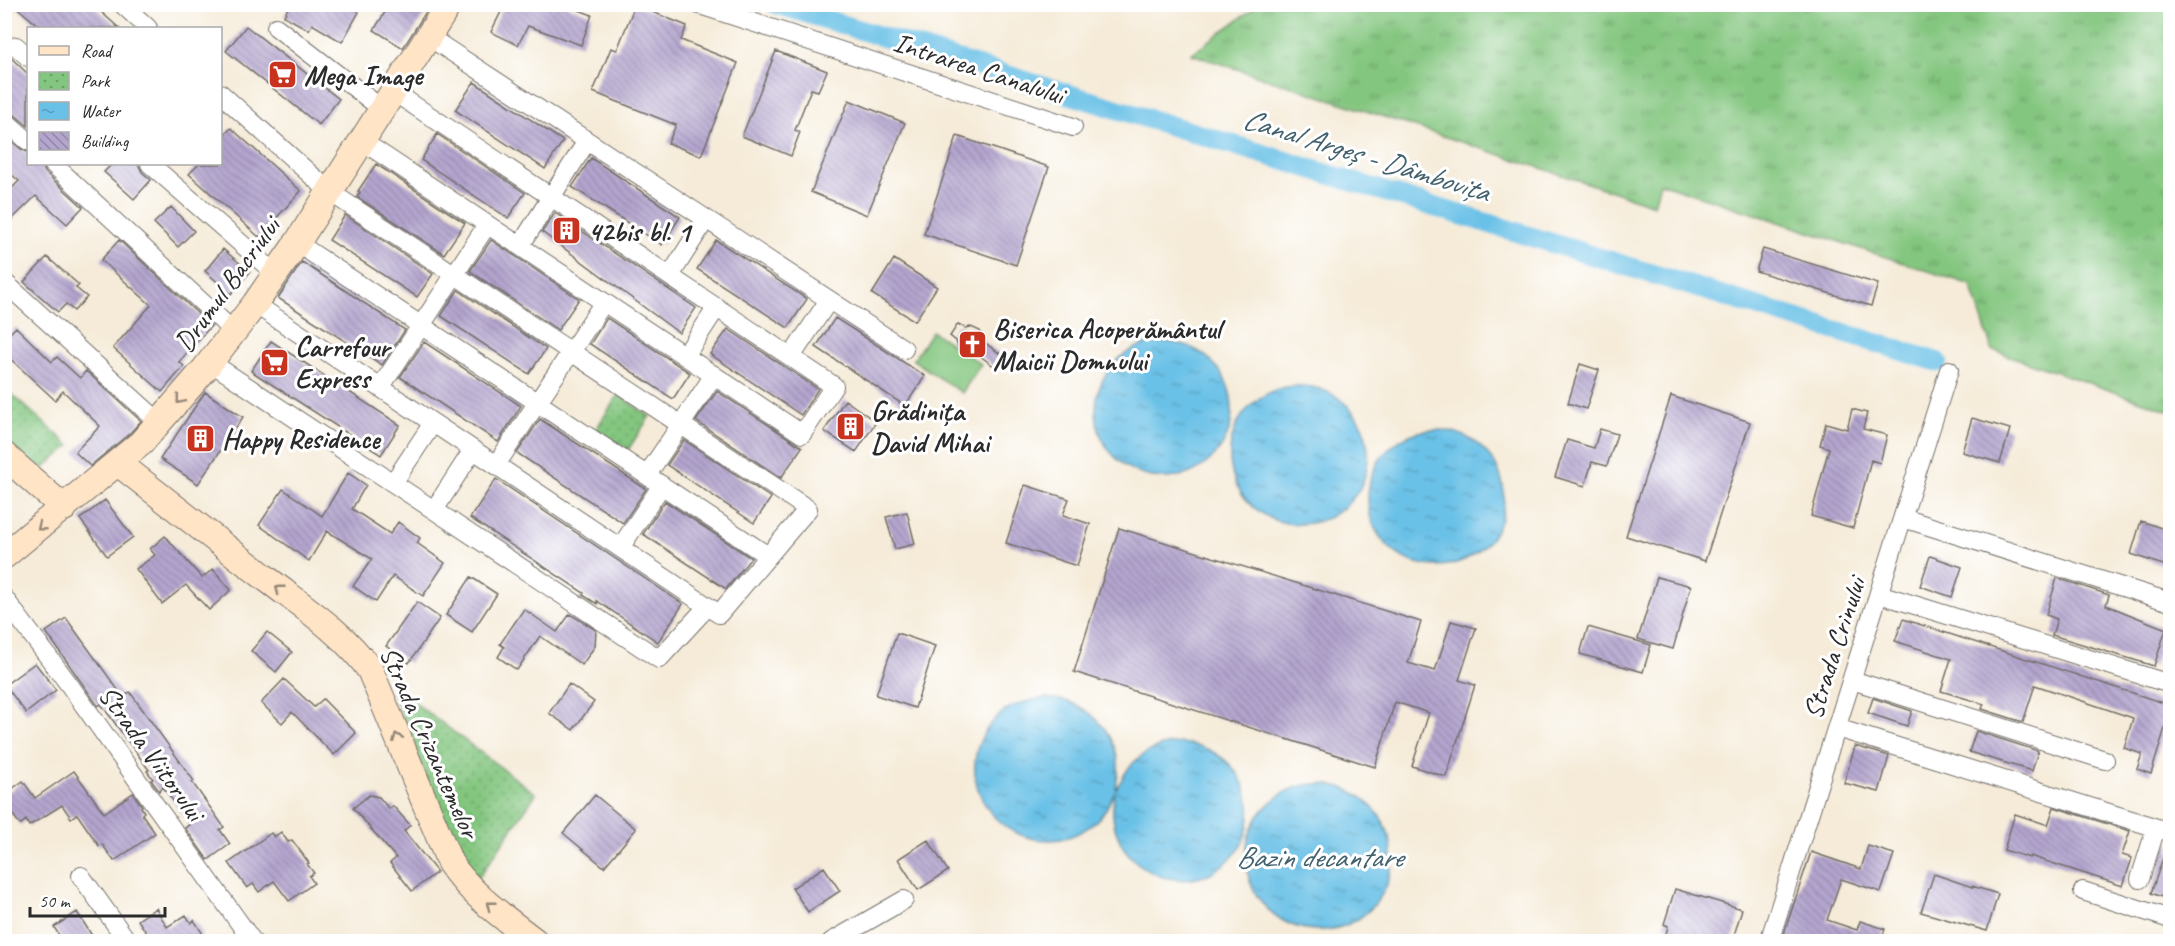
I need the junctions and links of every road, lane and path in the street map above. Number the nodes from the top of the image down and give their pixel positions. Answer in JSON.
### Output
{"nodes":[{"id":1,"x":122,"y":4,"type":"edge"},
{"id":2,"x":449,"y":4,"type":"edge"},
{"id":3,"x":697,"y":4,"type":"edge"},
{"id":4,"x":147,"y":27,"type":"edge"},
{"id":5,"x":276,"y":27,"type":"dead end"},
{"id":6,"x":429,"y":37,"type":"junction"},
{"id":7,"x":222,"y":95,"type":"edge"},
{"id":8,"x":388,"y":100,"type":"junction"},
{"id":9,"x":4,"y":120,"type":"edge"},
{"id":10,"x":1073,"y":127,"type":"dead end"},
{"id":11,"x":27,"y":140,"type":"edge"},
{"id":12,"x":362,"y":141,"type":"junction"},
{"id":13,"x":587,"y":141,"type":"junction"},
{"id":14,"x":54,"y":165,"type":"edge"},
{"id":15,"x":151,"y":165,"type":"edge"},
{"id":16,"x":330,"y":192,"type":"junction"},
{"id":17,"x":551,"y":197,"type":"junction"},
{"id":18,"x":706,"y":219,"type":"junction"},
{"id":19,"x":488,"y":225,"type":"junction"},
{"id":20,"x":297,"y":243,"type":"junction"},
{"id":21,"x":520,"y":246,"type":"junction"},
{"id":22,"x":276,"y":274,"type":"junction"},
{"id":23,"x":454,"y":275,"type":"junction"},
{"id":24,"x":670,"y":276,"type":"junction"},
{"id":25,"x":4,"y":282,"type":"edge"},
{"id":26,"x":829,"y":300,"type":"junction"},
{"id":27,"x":604,"y":302,"type":"junction"},
{"id":28,"x":255,"y":304,"type":"junction"},
{"id":29,"x":717,"y":307,"type":"junction"},
{"id":30,"x":421,"y":325,"type":"junction"},
{"id":31,"x":234,"y":332,"type":"junction"},
{"id":32,"x":904,"y":349,"type":"dead end"},
{"id":33,"x":571,"y":352,"type":"junction"},
{"id":34,"x":685,"y":356,"type":"junction"},
{"id":35,"x":791,"y":357,"type":"junction"},
{"id":36,"x":210,"y":362,"type":"junction"},
{"id":37,"x":1949,"y":370,"type":"dead end"},
{"id":38,"x":714,"y":375,"type":"junction"},
{"id":39,"x":380,"y":388,"type":"junction"},
{"id":40,"x":537,"y":402,"type":"junction"},
{"id":41,"x":160,"y":423,"type":"junction"},
{"id":42,"x":433,"y":423,"type":"junction"},
{"id":43,"x":680,"y":425,"type":"junction"},
{"id":44,"x":473,"y":450,"type":"junction"},
{"id":45,"x":4,"y":455,"type":"edge"},
{"id":46,"x":118,"y":463,"type":"junction"},
{"id":47,"x":496,"y":465,"type":"junction"},
{"id":48,"x":655,"y":480,"type":"junction"},
{"id":49,"x":393,"y":483,"type":"junction"},
{"id":50,"x":64,"y":508,"type":"junction"},
{"id":51,"x":434,"y":510,"type":"junction"},
{"id":52,"x":1903,"y":518,"type":"junction"},
{"id":53,"x":620,"y":548,"type":"junction"},
{"id":54,"x":4,"y":556,"type":"edge"},
{"id":55,"x":768,"y":556,"type":"junction"},
{"id":56,"x":1879,"y":594,"type":"junction"},
{"id":57,"x":4,"y":598,"type":"edge"},
{"id":58,"x":2170,"y":602,"type":"edge"},
{"id":59,"x":707,"y":607,"type":"junction"},
{"id":60,"x":1852,"y":680,"type":"junction"},
{"id":61,"x":2170,"y":684,"type":"edge"},
{"id":62,"x":1837,"y":728,"type":"junction"},
{"id":63,"x":2105,"y":760,"type":"dead end"},
{"id":64,"x":2163,"y":830,"type":"edge"},
{"id":65,"x":81,"y":876,"type":"dead end"},
{"id":66,"x":2140,"y":879,"type":"dead end"},
{"id":67,"x":2083,"y":891,"type":"dead end"},
{"id":68,"x":904,"y":900,"type":"dead end"},
{"id":69,"x":2170,"y":919,"type":"edge"},
{"id":70,"x":128,"y":942,"type":"edge"},
{"id":71,"x":253,"y":942,"type":"edge"},
{"id":72,"x":536,"y":942,"type":"edge"},
{"id":73,"x":831,"y":942,"type":"edge"},
{"id":74,"x":1769,"y":942,"type":"edge"}],
"edges":[{"from":1,"to":4,"type":"street"},
{"from":2,"to":6,"type":"street","name":"Drumul Bacriului"},
{"from":3,"to":10,"type":"street","name":"Intrarea Canalului"},
{"from":5,"to":8,"type":"street"},
{"from":6,"to":8,"type":"street","name":"Drumul Bacriului"},
{"from":6,"to":13,"type":"street"},
{"from":7,"to":16,"type":"street"},
{"from":8,"to":12,"type":"street","name":"Drumul Bacriului"},
{"from":8,"to":17,"type":"street"},
{"from":9,"to":11,"type":"street"},
{"from":12,"to":16,"type":"street","name":"Drumul Bacriului"},
{"from":12,"to":19,"type":"street"},
{"from":13,"to":17,"type":"street"},
{"from":13,"to":18,"type":"street"},
{"from":14,"to":31,"type":"street"},
{"from":15,"to":22,"type":"street"},
{"from":16,"to":20,"type":"street","name":"Drumul Bacriului"},
{"from":16,"to":23,"type":"street"},
{"from":17,"to":21,"type":"street"},
{"from":17,"to":24,"type":"street"},
{"from":18,"to":24,"type":"street"},
{"from":18,"to":26,"type":"street"},
{"from":19,"to":21,"type":"street"},
{"from":19,"to":23,"type":"street"},
{"from":20,"to":22,"type":"street","name":"Drumul Bacriului"},
{"from":20,"to":30,"type":"street"},
{"from":21,"to":27,"type":"street"},
{"from":22,"to":28,"type":"street","name":"Drumul Bacriului"},
{"from":23,"to":30,"type":"street"},
{"from":23,"to":33,"type":"street"},
{"from":24,"to":29,"type":"street"},
{"from":25,"to":41,"type":"street"},
{"from":26,"to":32,"type":"street"},
{"from":26,"to":35,"type":"street"},
{"from":27,"to":33,"type":"street"},
{"from":27,"to":34,"type":"street"},
{"from":28,"to":31,"type":"street","name":"Drumul Bacriului"},
{"from":28,"to":39,"type":"street"},
{"from":29,"to":34,"type":"street"},
{"from":29,"to":35,"type":"street"},
{"from":30,"to":39,"type":"street"},
{"from":30,"to":40,"type":"street"},
{"from":31,"to":36,"type":"street","name":"Drumul Bacriului"},
{"from":33,"to":40,"type":"street"},
{"from":33,"to":43,"type":"street"},
{"from":34,"to":38,"type":"street"},
{"from":35,"to":38,"type":"street"},
{"from":36,"to":41,"type":"street","name":"Drumul Bacriului","one_way":true},
{"from":36,"to":49,"type":"street"},
{"from":37,"to":52,"type":"street","name":"Strada Crinului"},
{"from":38,"to":43,"type":"street"},
{"from":39,"to":42,"type":"street"},
{"from":40,"to":47,"type":"street"},
{"from":40,"to":48,"type":"street"},
{"from":41,"to":46,"type":"street","name":"Drumul Bacriului"},
{"from":42,"to":44,"type":"street"},
{"from":42,"to":49,"type":"street"},
{"from":43,"to":48,"type":"street"},
{"from":43,"to":55,"type":"street"},
{"from":44,"to":47,"type":"street"},
{"from":44,"to":51,"type":"street"},
{"from":45,"to":50,"type":"street"},
{"from":46,"to":50,"type":"street","name":"Drumul Bacriului"},
{"from":72,"to":46,"type":"street","name":"Strada Crizantemelor","one_way":true},
{"from":47,"to":53,"type":"street"},
{"from":48,"to":53,"type":"street"},
{"from":48,"to":55,"type":"street"},
{"from":49,"to":51,"type":"street"},
{"from":50,"to":54,"type":"street","name":"Drumul Bacriului","one_way":true},
{"from":51,"to":59,"type":"street"},
{"from":52,"to":56,"type":"street","name":"Strada Crinului"},
{"from":52,"to":58,"type":"street"},
{"from":53,"to":59,"type":"street"},
{"from":55,"to":59,"type":"street"},
{"from":56,"to":60,"type":"street","name":"Strada Crinului"},
{"from":56,"to":61,"type":"street"},
{"from":57,"to":71,"type":"street","name":"Strada Viitorului"},
{"from":60,"to":62,"type":"street","name":"Strada Crinului"},
{"from":60,"to":63,"type":"street"},
{"from":62,"to":64,"type":"street"},
{"from":62,"to":74,"type":"street","name":"Strada Crinului"},
{"from":64,"to":66,"type":"street"},
{"from":65,"to":70,"type":"street"},
{"from":67,"to":69,"type":"street"},
{"from":68,"to":73,"type":"street"}]}
